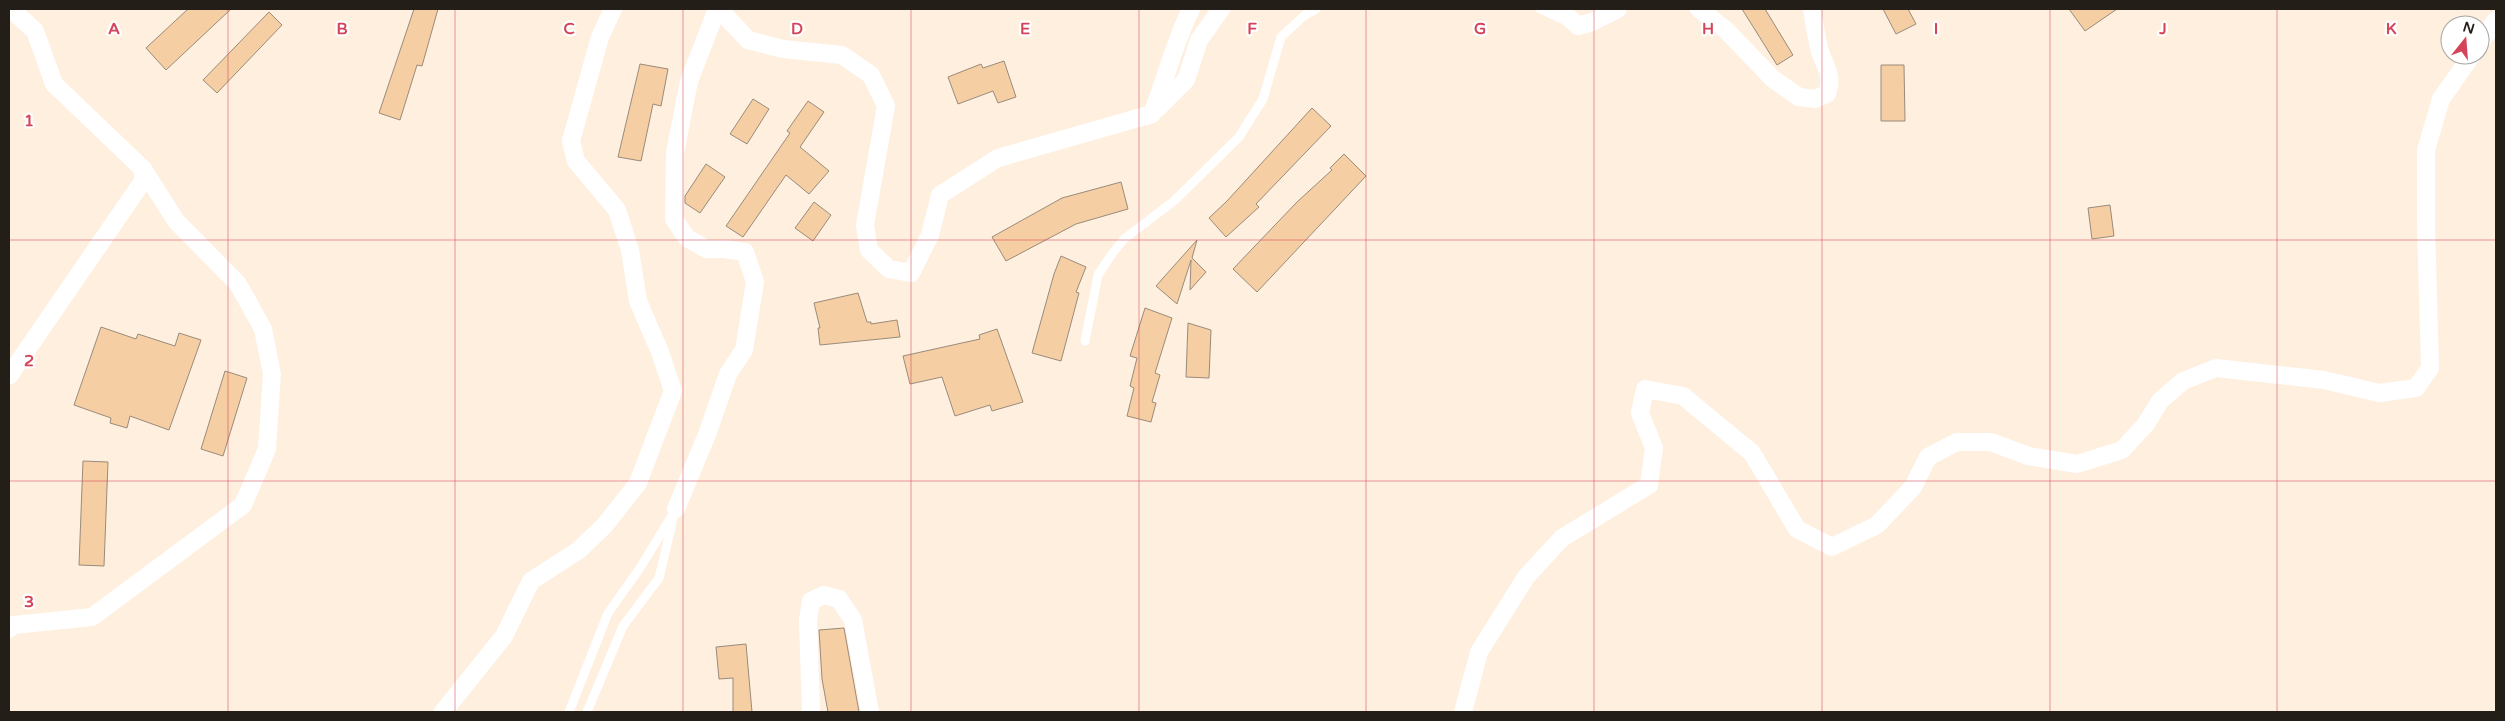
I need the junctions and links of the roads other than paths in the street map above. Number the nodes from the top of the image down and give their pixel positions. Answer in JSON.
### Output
{"nodes":[{"id":1,"x":12,"y":9,"type":"edge"},
{"id":2,"x":613,"y":9,"type":"edge"},
{"id":3,"x":718,"y":9,"type":"edge"},
{"id":4,"x":1191,"y":9,"type":"edge"},
{"id":5,"x":1221,"y":9,"type":"edge"},
{"id":6,"x":1316,"y":9,"type":"edge"},
{"id":7,"x":1540,"y":9,"type":"edge"},
{"id":8,"x":1559,"y":9,"type":"edge"},
{"id":9,"x":1618,"y":9,"type":"edge"},
{"id":10,"x":1699,"y":9,"type":"edge"},
{"id":11,"x":1812,"y":9,"type":"edge"},
{"id":12,"x":1578,"y":26,"type":"junction"},
{"id":13,"x":2465,"y":65,"type":"edge"},
{"id":14,"x":1152,"y":114,"type":"junction"},
{"id":15,"x":143,"y":169,"type":"junction"},
{"id":16,"x":1085,"y":341,"type":"dead end"},
{"id":17,"x":9,"y":376,"type":"edge"},
{"id":18,"x":676,"y":509,"type":"junction"},
{"id":19,"x":9,"y":629,"type":"edge"},
{"id":20,"x":442,"y":712,"type":"edge"},
{"id":21,"x":569,"y":712,"type":"edge"},
{"id":22,"x":587,"y":712,"type":"edge"},
{"id":23,"x":811,"y":712,"type":"edge"},
{"id":24,"x":870,"y":712,"type":"edge"},
{"id":25,"x":1463,"y":712,"type":"edge"}],
"edges":[{"from":1,"to":15,"type":"street"},
{"from":2,"to":20,"type":"street"},
{"from":3,"to":14,"type":"street"},
{"from":3,"to":18,"type":"street"},
{"from":4,"to":14,"type":"street"},
{"from":5,"to":14,"type":"street"},
{"from":6,"to":16,"type":"lane"},
{"from":7,"to":12,"type":"lane"},
{"from":8,"to":12,"type":"street"},
{"from":9,"to":12,"type":"street"},
{"from":10,"to":11,"type":"street"},
{"from":13,"to":25,"type":"street"},
{"from":15,"to":17,"type":"street"},
{"from":15,"to":19,"type":"street"},
{"from":18,"to":21,"type":"lane"},
{"from":18,"to":22,"type":"lane"},
{"from":23,"to":24,"type":"street"}]}
